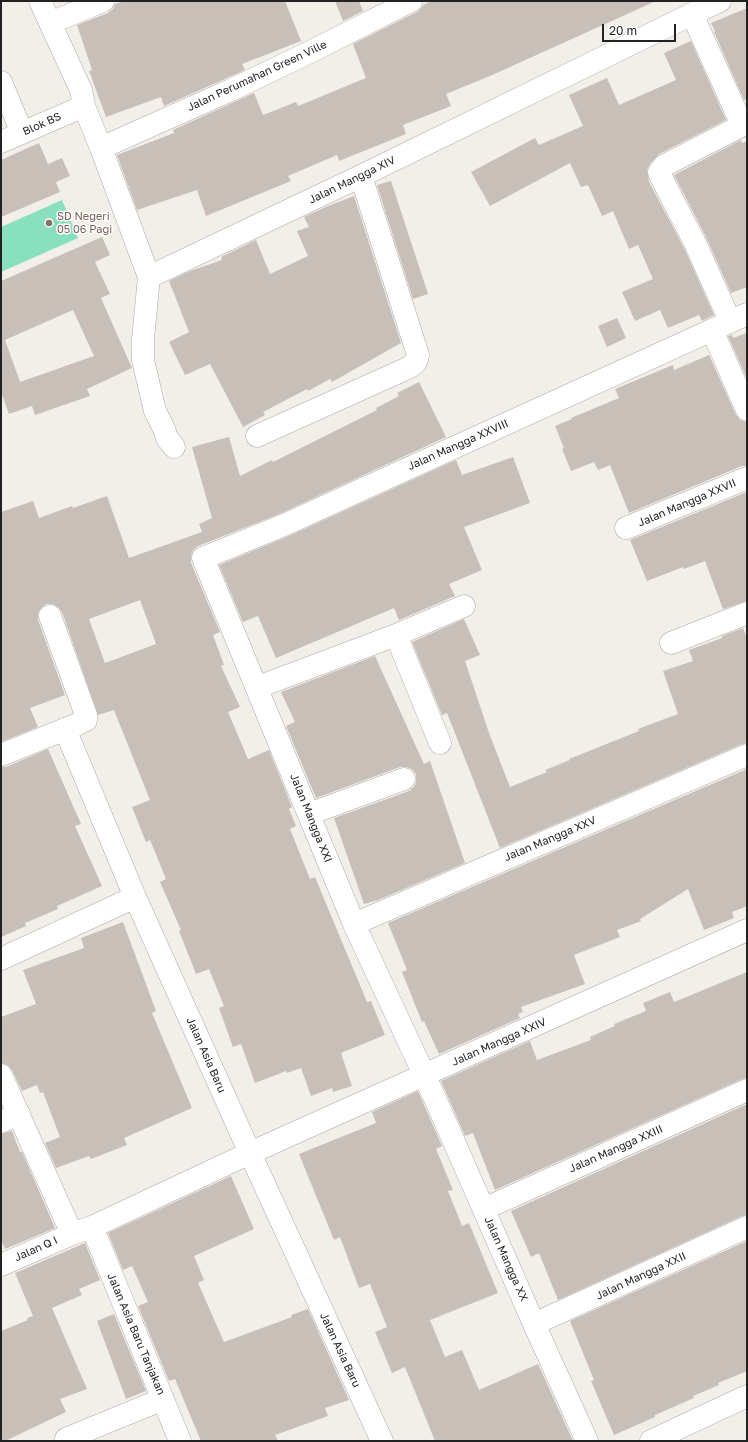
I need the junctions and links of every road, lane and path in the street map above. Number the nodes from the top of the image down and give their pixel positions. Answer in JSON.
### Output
{"nodes":[{"id":1,"x":40,"y":1,"type":"edge"},
{"id":2,"x":103,"y":1,"type":"edge"},
{"id":3,"x":411,"y":1,"type":"edge"},
{"id":4,"x":720,"y":1,"type":"edge"},
{"id":5,"x":692,"y":14,"type":"junction"},
{"id":6,"x":50,"y":23,"type":"junction"},
{"id":7,"x":1,"y":82,"type":"edge"},
{"id":8,"x":84,"y":106,"type":"junction"},
{"id":9,"x":745,"y":124,"type":"edge"},
{"id":10,"x":22,"y":133,"type":"junction"},
{"id":11,"x":1,"y":142,"type":"edge"},
{"id":12,"x":101,"y":148,"type":"junction"},
{"id":13,"x":361,"y":176,"type":"junction"},
{"id":14,"x":148,"y":277,"type":"junction"},
{"id":15,"x":730,"y":322,"type":"edge"},
{"id":16,"x":747,"y":410,"type":"edge"},
{"id":17,"x":257,"y":436,"type":"dead end"},
{"id":18,"x":174,"y":447,"type":"dead end"},
{"id":19,"x":747,"y":478,"type":"edge"},
{"id":20,"x":626,"y":528,"type":"dead end"},
{"id":21,"x":203,"y":558,"type":"joint"},
{"id":22,"x":464,"y":606,"type":"dead end"},
{"id":23,"x":747,"y":613,"type":"edge"},
{"id":24,"x":50,"y":616,"type":"dead end"},
{"id":25,"x":396,"y":634,"type":"junction"},
{"id":26,"x":671,"y":643,"type":"dead end"},
{"id":27,"x":258,"y":687,"type":"junction"},
{"id":28,"x":65,"y":729,"type":"junction"},
{"id":29,"x":440,"y":743,"type":"dead end"},
{"id":30,"x":1,"y":755,"type":"edge"},
{"id":31,"x":747,"y":755,"type":"edge"},
{"id":32,"x":404,"y":778,"type":"dead end"},
{"id":33,"x":309,"y":814,"type":"junction"},
{"id":34,"x":135,"y":897,"type":"junction"},
{"id":35,"x":354,"y":924,"type":"junction"},
{"id":36,"x":747,"y":930,"type":"edge"},
{"id":37,"x":1,"y":960,"type":"edge"},
{"id":38,"x":1,"y":1075,"type":"edge"},
{"id":39,"x":424,"y":1076,"type":"junction"},
{"id":40,"x":747,"y":1090,"type":"edge"},
{"id":41,"x":10,"y":1118,"type":"edge"},
{"id":42,"x":250,"y":1153,"type":"junction"},
{"id":43,"x":484,"y":1209,"type":"junction"},
{"id":44,"x":92,"y":1227,"type":"junction"},
{"id":45,"x":747,"y":1227,"type":"edge"},
{"id":46,"x":72,"y":1234,"type":"junction"},
{"id":47,"x":1,"y":1265,"type":"edge"},
{"id":48,"x":534,"y":1324,"type":"junction"},
{"id":49,"x":747,"y":1396,"type":"edge"},
{"id":50,"x":163,"y":1399,"type":"junction"},
{"id":51,"x":66,"y":1439,"type":"dead end"},
{"id":52,"x":180,"y":1441,"type":"edge"},
{"id":53,"x":382,"y":1441,"type":"edge"},
{"id":54,"x":587,"y":1441,"type":"edge"},
{"id":55,"x":651,"y":1441,"type":"edge"}],
"edges":[{"from":1,"to":6,"type":"street"},
{"from":2,"to":6,"type":"street"},
{"from":3,"to":12,"type":"street","name":"Jalan Perumahan Green Ville"},
{"from":4,"to":5,"type":"street","name":"Jalan Mangga XIV"},
{"from":5,"to":9,"type":"street"},
{"from":5,"to":13,"type":"street","name":"Jalan Mangga XIV"},
{"from":6,"to":8,"type":"street"},
{"from":7,"to":10,"type":"street"},
{"from":8,"to":10,"type":"street","name":"Blok BS"},
{"from":8,"to":12,"type":"street"},
{"from":9,"to":15,"type":"street"},
{"from":10,"to":11,"type":"street","name":"Blok BS"},
{"from":12,"to":14,"type":"street"},
{"from":13,"to":14,"type":"street","name":"Jalan Mangga XIV"},
{"from":13,"to":17,"type":"street"},
{"from":14,"to":18,"type":"street"},
{"from":15,"to":16,"type":"street"},
{"from":15,"to":21,"type":"street","name":"Jalan Mangga XXVIII"},
{"from":19,"to":20,"type":"street","name":"Jalan Mangga XXVII"},
{"from":21,"to":27,"type":"street","name":"Jalan Mangga XXI"},
{"from":22,"to":25,"type":"street"},
{"from":23,"to":26,"type":"street"},
{"from":24,"to":28,"type":"street"},
{"from":25,"to":27,"type":"street"},
{"from":25,"to":29,"type":"street"},
{"from":27,"to":33,"type":"street","name":"Jalan Mangga XXI"},
{"from":28,"to":30,"type":"street"},
{"from":28,"to":34,"type":"street","name":"Jalan Asia Baru"},
{"from":31,"to":35,"type":"street","name":"Jalan Mangga XXV"},
{"from":32,"to":33,"type":"street"},
{"from":33,"to":35,"type":"street","name":"Jalan Mangga XXI"},
{"from":34,"to":37,"type":"street"},
{"from":34,"to":42,"type":"street","name":"Jalan Asia Baru"},
{"from":35,"to":39,"type":"street","name":"Jalan Mangga XXI"},
{"from":36,"to":39,"type":"street","name":"Jalan Mangga XXIV"},
{"from":38,"to":41,"type":"street"},
{"from":39,"to":42,"type":"street","name":"Jalan Mangga XXIV"},
{"from":39,"to":43,"type":"street","name":"Jalan Mangga XX"},
{"from":40,"to":43,"type":"street","name":"Jalan Mangga XXIII"},
{"from":41,"to":46,"type":"street"},
{"from":42,"to":44,"type":"street"},
{"from":42,"to":53,"type":"street","name":"Jalan Asia Baru"},
{"from":43,"to":48,"type":"street","name":"Jalan Mangga XX"},
{"from":44,"to":46,"type":"street"},
{"from":44,"to":50,"type":"street","name":"Jalan Asia Baru Tanjakan"},
{"from":45,"to":48,"type":"street","name":"Jalan Mangga XXII"},
{"from":46,"to":47,"type":"street","name":"Jalan Q I"},
{"from":48,"to":54,"type":"street","name":"Jalan Mangga XX"},
{"from":49,"to":55,"type":"street"},
{"from":50,"to":51,"type":"street"},
{"from":50,"to":52,"type":"street","name":"Jalan Asia Baru Tanjakan"}]}
